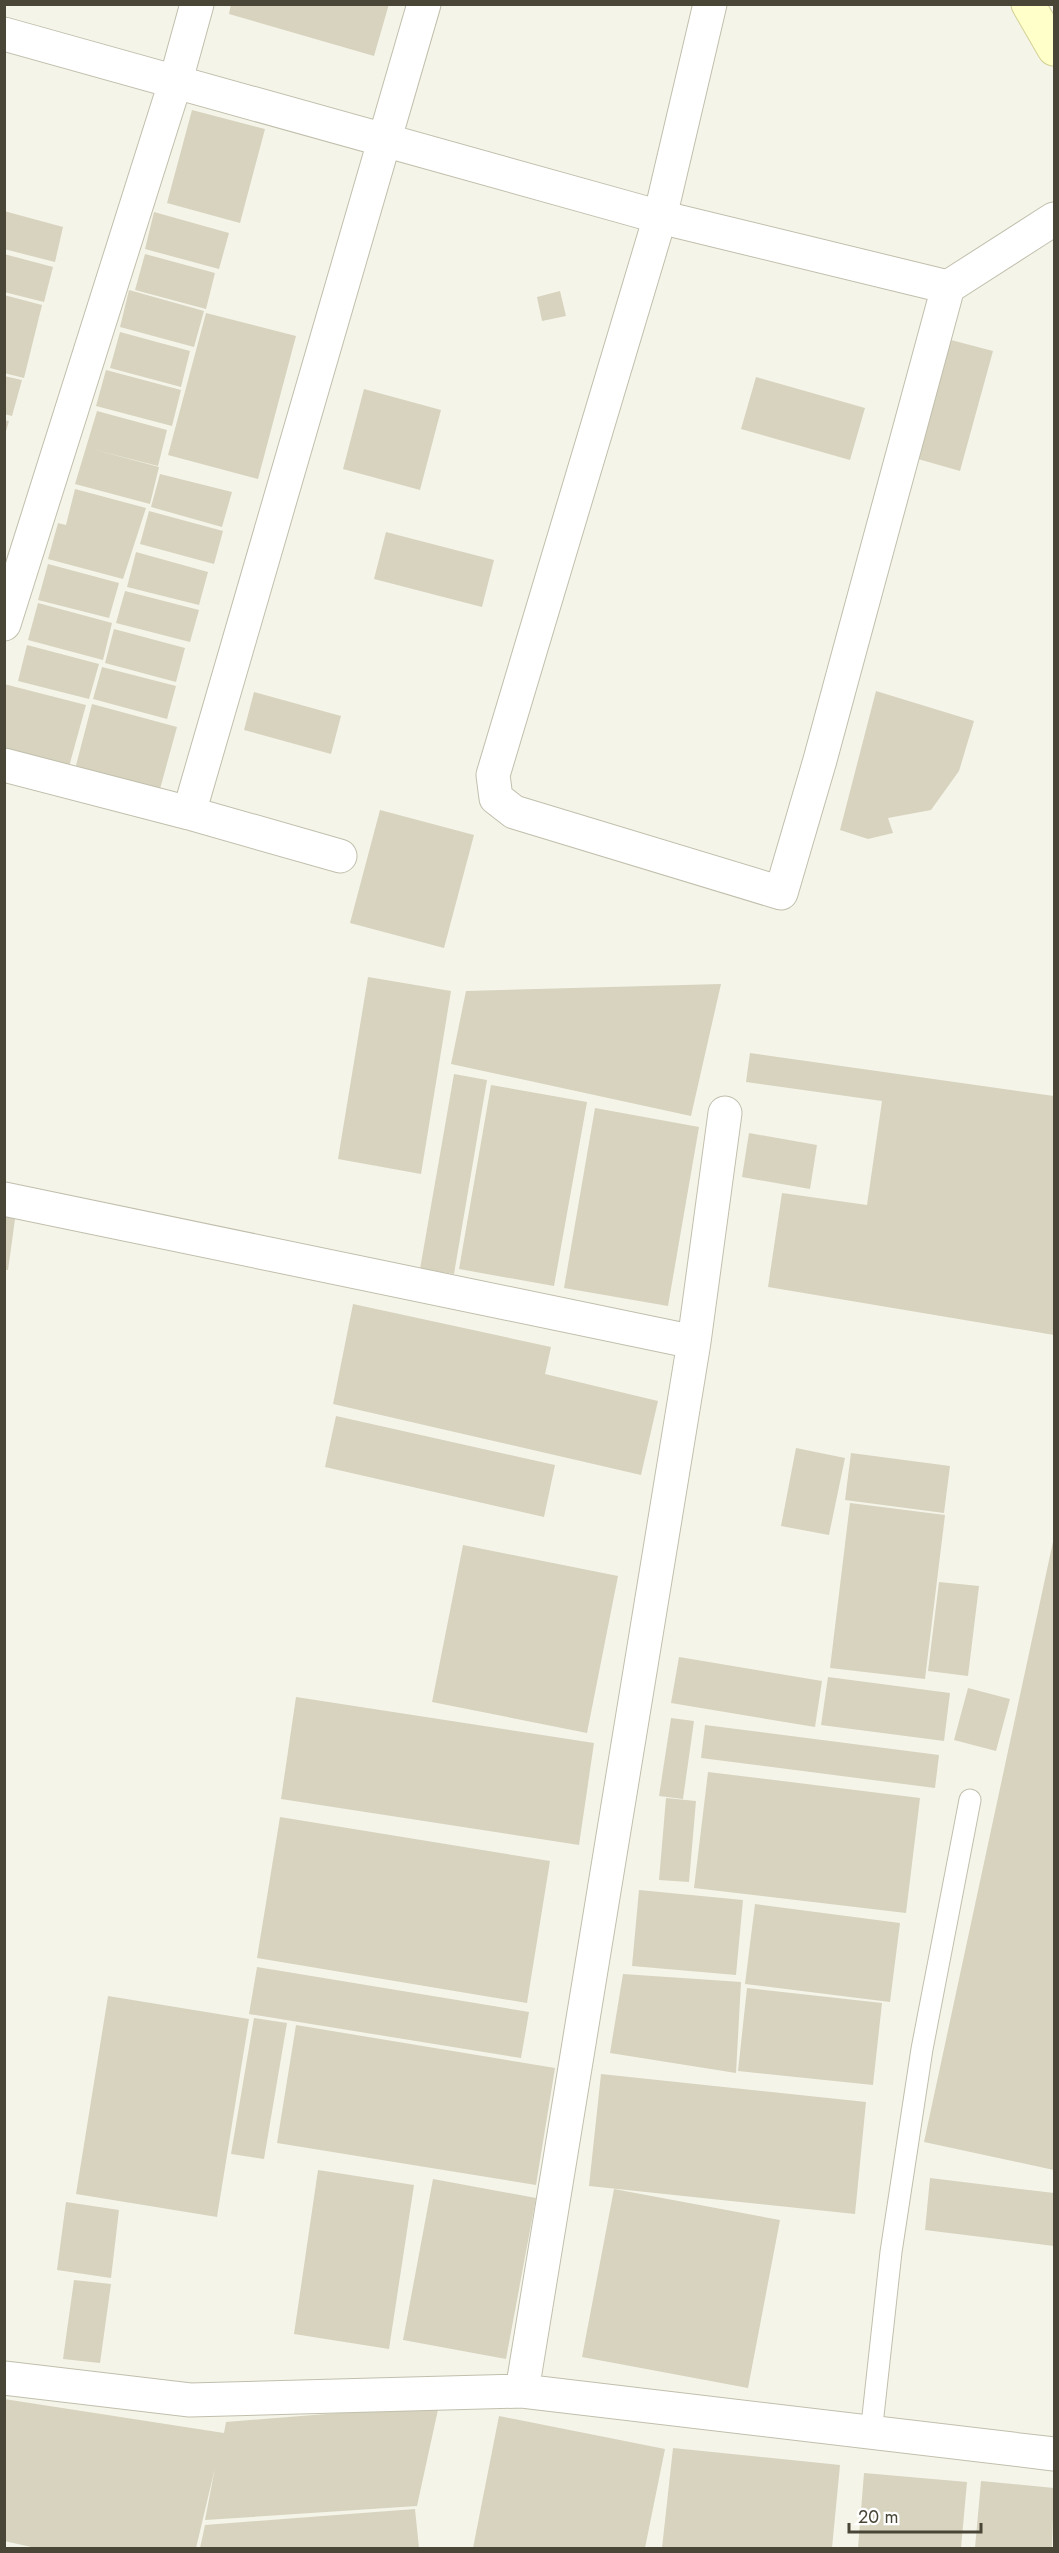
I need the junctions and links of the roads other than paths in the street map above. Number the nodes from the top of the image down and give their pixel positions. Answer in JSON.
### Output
{"nodes":[{"id":1,"x":197,"y":4,"type":"edge"},
{"id":2,"x":424,"y":4,"type":"edge"},
{"id":3,"x":710,"y":4,"type":"edge"},
{"id":4,"x":1028,"y":4,"type":"edge"},
{"id":5,"x":4,"y":34,"type":"edge"},
{"id":6,"x":1054,"y":49,"type":"edge"},
{"id":7,"x":177,"y":80,"type":"junction"},
{"id":8,"x":383,"y":142,"type":"junction"},
{"id":9,"x":660,"y":217,"type":"junction"},
{"id":10,"x":1054,"y":219,"type":"edge"},
{"id":11,"x":948,"y":287,"type":"junction"},
{"id":12,"x":4,"y":624,"type":"edge"},
{"id":13,"x":4,"y":765,"type":"edge"},
{"id":14,"x":189,"y":813,"type":"junction"},
{"id":15,"x":340,"y":856,"type":"dead end"},
{"id":16,"x":725,"y":1113,"type":"dead end"},
{"id":17,"x":4,"y":1199,"type":"edge"},
{"id":18,"x":694,"y":1342,"type":"junction"},
{"id":19,"x":970,"y":1800,"type":"dead end"},
{"id":20,"x":4,"y":2378,"type":"edge"},
{"id":21,"x":522,"y":2391,"type":"junction"},
{"id":22,"x":871,"y":2434,"type":"junction"},
{"id":23,"x":1054,"y":2454,"type":"edge"}],
"edges":[{"from":1,"to":7,"type":"street"},
{"from":2,"to":8,"type":"street"},
{"from":3,"to":9,"type":"street"},
{"from":4,"to":6,"type":"main road"},
{"from":5,"to":7,"type":"street"},
{"from":7,"to":8,"type":"street"},
{"from":7,"to":12,"type":"street"},
{"from":8,"to":9,"type":"street"},
{"from":8,"to":14,"type":"street"},
{"from":9,"to":11,"type":"street"},
{"from":9,"to":11,"type":"street"},
{"from":10,"to":11,"type":"street"},
{"from":13,"to":14,"type":"street"},
{"from":14,"to":15,"type":"street"},
{"from":16,"to":18,"type":"street"},
{"from":17,"to":18,"type":"street"},
{"from":18,"to":21,"type":"street"},
{"from":19,"to":22,"type":"lane"},
{"from":20,"to":21,"type":"street"},
{"from":21,"to":22,"type":"street"},
{"from":22,"to":23,"type":"street"}]}
